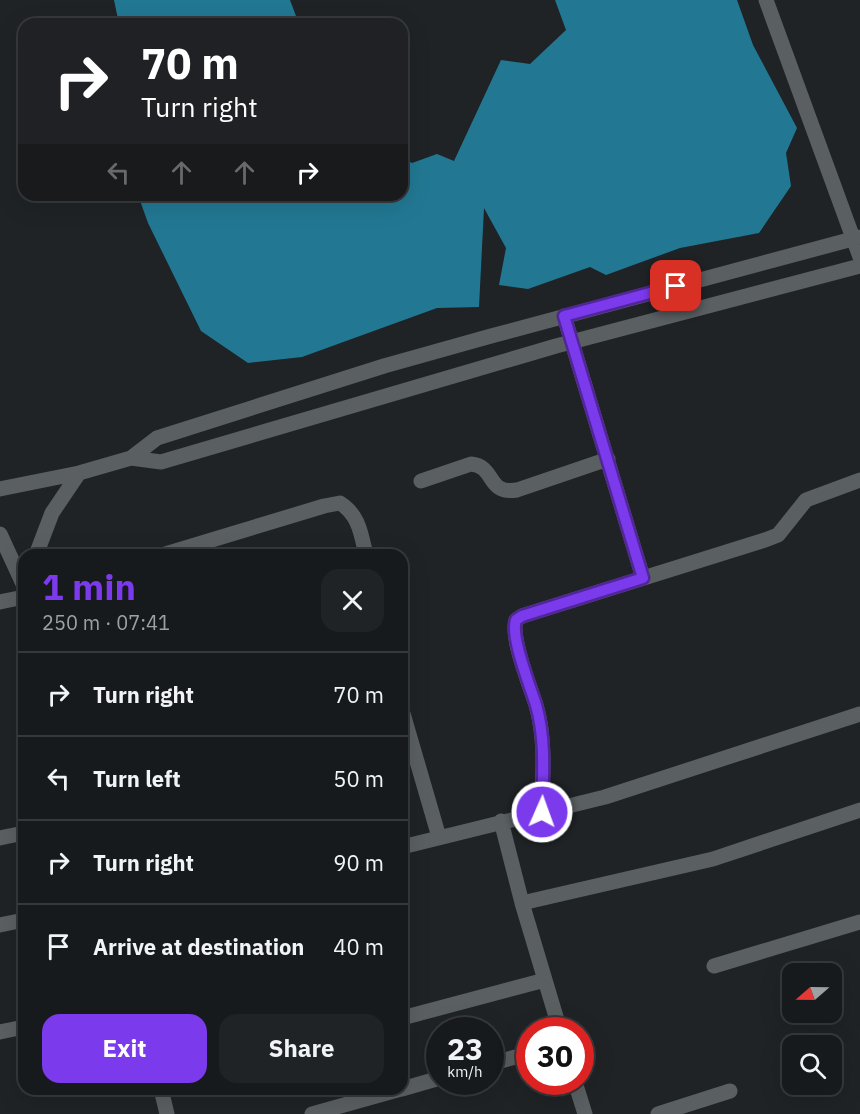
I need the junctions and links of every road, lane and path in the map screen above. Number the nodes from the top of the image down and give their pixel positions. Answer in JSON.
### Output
{"nodes":[{"id":1,"x":766,"y":0,"type":"edge"},
{"id":2,"x":857,"y":238,"type":"edge"},
{"id":3,"x":860,"y":257,"type":"edge"},
{"id":4,"x":860,"y":266,"type":"edge"},
{"id":5,"x":564,"y":316,"type":"junction"},
{"id":6,"x":573,"y":341,"type":"junction"},
{"id":7,"x":131,"y":458,"type":"junction"},
{"id":8,"x":608,"y":459,"type":"junction"},
{"id":9,"x":79,"y":473,"type":"junction"},
{"id":10,"x":860,"y":480,"type":"edge"},
{"id":11,"x":421,"y":481,"type":"dead end"},
{"id":12,"x":0,"y":489,"type":"edge"},
{"id":13,"x":0,"y":534,"type":"edge"},
{"id":14,"x":38,"y":549,"type":"edge"},
{"id":15,"x":182,"y":549,"type":"edge"},
{"id":16,"x":364,"y":549,"type":"edge"},
{"id":17,"x":18,"y":572,"type":"edge"},
{"id":18,"x":643,"y":578,"type":"junction"},
{"id":19,"x":18,"y":598,"type":"edge"},
{"id":20,"x":0,"y":602,"type":"edge"},
{"id":21,"x":860,"y":714,"type":"edge"},
{"id":22,"x":408,"y":731,"type":"edge"},
{"id":23,"x":860,"y":810,"type":"edge"},
{"id":24,"x":542,"y":812,"type":"junction"},
{"id":25,"x":501,"y":821,"type":"junction"},
{"id":26,"x":18,"y":834,"type":"edge"},
{"id":27,"x":439,"y":837,"type":"junction"},
{"id":28,"x":0,"y":838,"type":"edge"},
{"id":29,"x":408,"y":845,"type":"edge"},
{"id":30,"x":522,"y":903,"type":"junction"},
{"id":31,"x":18,"y":921,"type":"edge"},
{"id":32,"x":860,"y":922,"type":"edge"},
{"id":33,"x":0,"y":925,"type":"edge"},
{"id":34,"x":714,"y":966,"type":"dead end"},
{"id":35,"x":544,"y":980,"type":"junction"},
{"id":36,"x":408,"y":1016,"type":"edge"},
{"id":37,"x":556,"y":1017,"type":"edge"},
{"id":38,"x":18,"y":1028,"type":"edge"},
{"id":39,"x":0,"y":1032,"type":"edge"},
{"id":40,"x":426,"y":1082,"type":"edge"},
{"id":41,"x":408,"y":1087,"type":"edge"},
{"id":42,"x":730,"y":1091,"type":"dead end"},
{"id":43,"x":162,"y":1095,"type":"edge"},
{"id":44,"x":380,"y":1095,"type":"edge"},
{"id":45,"x":579,"y":1095,"type":"edge"},
{"id":46,"x":167,"y":1114,"type":"edge"},
{"id":47,"x":312,"y":1114,"type":"edge"},
{"id":48,"x":585,"y":1114,"type":"edge"},
{"id":49,"x":658,"y":1114,"type":"edge"}],
"edges":[{"from":1,"to":2,"type":"street"},
{"from":2,"to":3,"type":"street"},
{"from":2,"to":5,"type":"street"},
{"from":4,"to":6,"type":"street"},
{"from":5,"to":6,"type":"street"},
{"from":5,"to":7,"type":"street"},
{"from":6,"to":7,"type":"street"},
{"from":6,"to":8,"type":"street"},
{"from":7,"to":9,"type":"street"},
{"from":8,"to":11,"type":"street"},
{"from":8,"to":18,"type":"street"},
{"from":9,"to":12,"type":"street"},
{"from":9,"to":14,"type":"street"},
{"from":10,"to":18,"type":"street"},
{"from":13,"to":17,"type":"street"},
{"from":15,"to":16,"type":"street"},
{"from":18,"to":24,"type":"street"},
{"from":19,"to":20,"type":"street"},
{"from":21,"to":24,"type":"street"},
{"from":22,"to":27,"type":"street"},
{"from":23,"to":30,"type":"street"},
{"from":24,"to":25,"type":"street"},
{"from":25,"to":27,"type":"street"},
{"from":25,"to":30,"type":"street"},
{"from":26,"to":28,"type":"street"},
{"from":27,"to":29,"type":"street"},
{"from":30,"to":35,"type":"street"},
{"from":31,"to":33,"type":"street"},
{"from":32,"to":34,"type":"street"},
{"from":35,"to":36,"type":"street"},
{"from":35,"to":37,"type":"street"},
{"from":38,"to":39,"type":"street"},
{"from":40,"to":41,"type":"street"},
{"from":42,"to":49,"type":"street"},
{"from":43,"to":46,"type":"street"},
{"from":44,"to":47,"type":"street"},
{"from":45,"to":48,"type":"street"}]}
